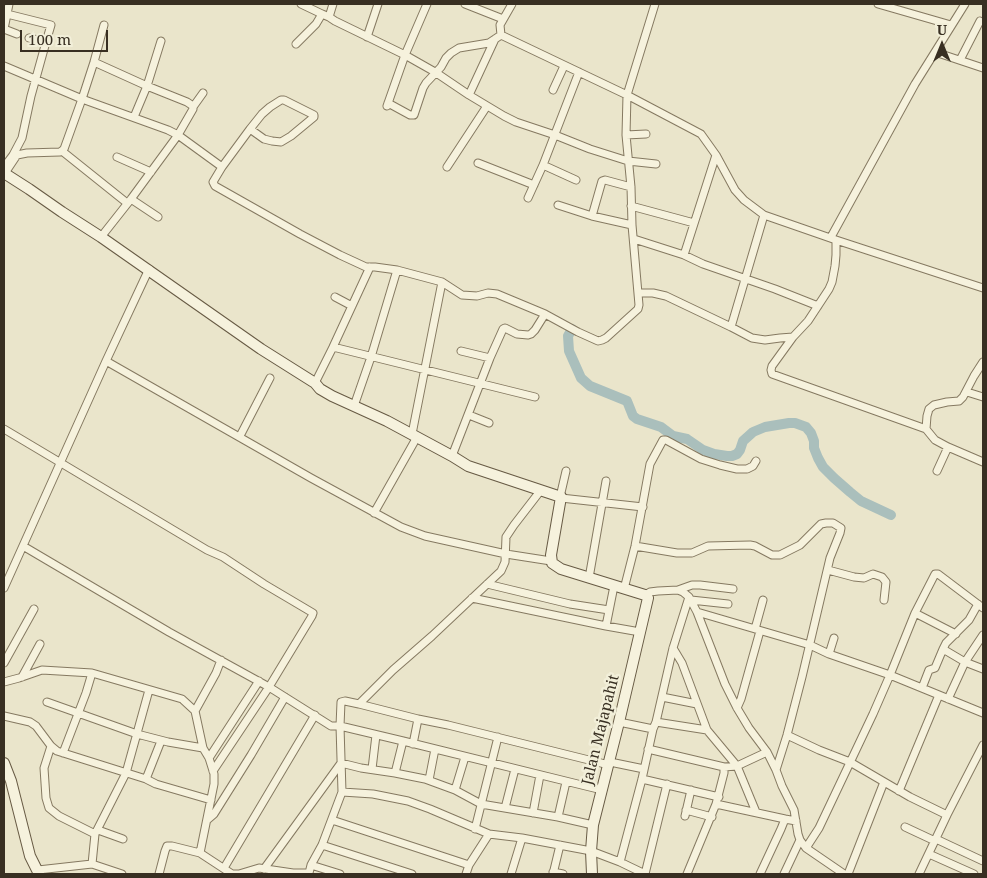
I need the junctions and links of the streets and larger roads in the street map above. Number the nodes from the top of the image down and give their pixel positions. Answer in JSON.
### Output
{"nodes":[{"id":1,"x":9,"y":4,"type":"edge"},
{"id":2,"x":301,"y":4,"type":"edge"},
{"id":3,"x":333,"y":4,"type":"edge"},
{"id":4,"x":378,"y":4,"type":"edge"},
{"id":5,"x":427,"y":4,"type":"edge"},
{"id":6,"x":465,"y":4,"type":"edge"},
{"id":7,"x":512,"y":4,"type":"edge"},
{"id":8,"x":655,"y":4,"type":"edge"},
{"id":9,"x":878,"y":4,"type":"edge"},
{"id":10,"x":965,"y":4,"type":"edge"},
{"id":11,"x":7,"y":14,"type":"junction"},
{"id":12,"x":326,"y":16,"type":"junction"},
{"id":13,"x":503,"y":19,"type":"junction"},
{"id":14,"x":980,"y":21,"type":"dead end"},
{"id":15,"x":104,"y":25,"type":"dead end"},
{"id":16,"x":951,"y":25,"type":"junction"},
{"id":17,"x":4,"y":29,"type":"edge"},
{"id":18,"x":17,"y":34,"type":"dead end"},
{"id":19,"x":367,"y":37,"type":"junction"},
{"id":20,"x":498,"y":37,"type":"junction"},
{"id":21,"x":29,"y":38,"type":"dead end"},
{"id":22,"x":161,"y":41,"type":"dead end"},
{"id":23,"x":46,"y":42,"type":"junction"},
{"id":24,"x":296,"y":44,"type":"dead end"},
{"id":25,"x":934,"y":52,"type":"junction"},
{"id":26,"x":405,"y":55,"type":"junction"},
{"id":27,"x":960,"y":60,"type":"junction"},
{"id":28,"x":94,"y":62,"type":"junction"},
{"id":29,"x":4,"y":66,"type":"edge"},
{"id":30,"x":564,"y":66,"type":"junction"},
{"id":31,"x":983,"y":68,"type":"edge"},
{"id":32,"x":435,"y":72,"type":"junction"},
{"id":33,"x":579,"y":72,"type":"junction"},
{"id":34,"x":35,"y":79,"type":"junction"},
{"id":35,"x":148,"y":86,"type":"junction"},
{"id":36,"x":553,"y":90,"type":"dead end"},
{"id":37,"x":203,"y":93,"type":"dead end"},
{"id":38,"x":469,"y":95,"type":"junction"},
{"id":39,"x":627,"y":96,"type":"junction"},
{"id":40,"x":82,"y":99,"type":"junction"},
{"id":41,"x":487,"y":106,"type":"junction"},
{"id":42,"x":193,"y":108,"type":"junction"},
{"id":43,"x":134,"y":117,"type":"junction"},
{"id":44,"x":250,"y":129,"type":"junction"},
{"id":45,"x":646,"y":134,"type":"dead end"},
{"id":46,"x":178,"y":135,"type":"junction"},
{"id":47,"x":555,"y":135,"type":"junction"},
{"id":48,"x":626,"y":135,"type":"junction"},
{"id":49,"x":62,"y":151,"type":"junction"},
{"id":50,"x":716,"y":155,"type":"junction"},
{"id":51,"x":117,"y":157,"type":"dead end"},
{"id":52,"x":628,"y":161,"type":"junction"},
{"id":53,"x":478,"y":163,"type":"dead end"},
{"id":54,"x":656,"y":164,"type":"dead end"},
{"id":55,"x":543,"y":165,"type":"junction"},
{"id":56,"x":222,"y":167,"type":"junction"},
{"id":57,"x":447,"y":167,"type":"dead end"},
{"id":58,"x":4,"y":171,"type":"edge"},
{"id":59,"x":150,"y":172,"type":"junction"},
{"id":60,"x":576,"y":180,"type":"dead end"},
{"id":61,"x":534,"y":185,"type":"junction"},
{"id":62,"x":630,"y":187,"type":"junction"},
{"id":63,"x":528,"y":198,"type":"dead end"},
{"id":64,"x":129,"y":201,"type":"junction"},
{"id":65,"x":558,"y":205,"type":"dead end"},
{"id":66,"x":631,"y":206,"type":"junction"},
{"id":67,"x":764,"y":215,"type":"junction"},
{"id":68,"x":592,"y":216,"type":"junction"},
{"id":69,"x":158,"y":217,"type":"dead end"},
{"id":70,"x":694,"y":223,"type":"junction"},
{"id":71,"x":632,"y":225,"type":"junction"},
{"id":72,"x":101,"y":237,"type":"junction"},
{"id":73,"x":833,"y":238,"type":"junction"},
{"id":74,"x":634,"y":239,"type":"junction"},
{"id":75,"x":684,"y":255,"type":"junction"},
{"id":76,"x":370,"y":268,"type":"junction"},
{"id":77,"x":149,"y":269,"type":"junction"},
{"id":78,"x":397,"y":270,"type":"junction"},
{"id":79,"x":745,"y":279,"type":"junction"},
{"id":80,"x":442,"y":282,"type":"junction"},
{"id":81,"x":983,"y":288,"type":"edge"},
{"id":82,"x":638,"y":293,"type":"junction"},
{"id":83,"x":335,"y":296,"type":"dead end"},
{"id":84,"x":352,"y":306,"type":"junction"},
{"id":85,"x":818,"y":306,"type":"junction"},
{"id":86,"x":545,"y":314,"type":"junction"},
{"id":87,"x":731,"y":327,"type":"junction"},
{"id":88,"x":793,"y":337,"type":"junction"},
{"id":89,"x":333,"y":347,"type":"junction"},
{"id":90,"x":461,"y":351,"type":"dead end"},
{"id":91,"x":371,"y":357,"type":"junction"},
{"id":92,"x":490,"y":358,"type":"junction"},
{"id":93,"x":106,"y":361,"type":"junction"},
{"id":94,"x":983,"y":362,"type":"edge"},
{"id":95,"x":425,"y":371,"type":"junction"},
{"id":96,"x":270,"y":378,"type":"dead end"},
{"id":97,"x":314,"y":383,"type":"junction"},
{"id":98,"x":480,"y":383,"type":"junction"},
{"id":99,"x":967,"y":392,"type":"junction"},
{"id":100,"x":983,"y":397,"type":"edge"},
{"id":101,"x":535,"y":398,"type":"dead end"},
{"id":102,"x":354,"y":406,"type":"junction"},
{"id":103,"x":469,"y":415,"type":"junction"},
{"id":104,"x":489,"y":423,"type":"dead end"},
{"id":105,"x":4,"y":429,"type":"edge"},
{"id":106,"x":926,"y":429,"type":"junction"},
{"id":107,"x":414,"y":435,"type":"junction"},
{"id":108,"x":240,"y":436,"type":"junction"},
{"id":109,"x":948,"y":448,"type":"junction"},
{"id":110,"x":452,"y":456,"type":"junction"},
{"id":111,"x":756,"y":461,"type":"dead end"},
{"id":112,"x":983,"y":462,"type":"edge"},
{"id":113,"x":60,"y":463,"type":"junction"},
{"id":114,"x":937,"y":471,"type":"dead end"},
{"id":115,"x":566,"y":472,"type":"dead end"},
{"id":116,"x":606,"y":481,"type":"dead end"},
{"id":117,"x":541,"y":490,"type":"junction"},
{"id":118,"x":561,"y":497,"type":"junction"},
{"id":119,"x":602,"y":502,"type":"junction"},
{"id":120,"x":643,"y":507,"type":"junction"},
{"id":121,"x":374,"y":513,"type":"junction"},
{"id":122,"x":22,"y":546,"type":"junction"},
{"id":123,"x":635,"y":546,"type":"junction"},
{"id":124,"x":506,"y":554,"type":"junction"},
{"id":125,"x":552,"y":561,"type":"junction"},
{"id":126,"x":828,"y":570,"type":"junction"},
{"id":127,"x":589,"y":578,"type":"junction"},
{"id":128,"x":487,"y":584,"type":"junction"},
{"id":129,"x":4,"y":588,"type":"edge"},
{"id":130,"x":619,"y":588,"type":"junction"},
{"id":131,"x":733,"y":589,"type":"dead end"},
{"id":132,"x":678,"y":590,"type":"junction"},
{"id":133,"x":645,"y":595,"type":"junction"},
{"id":134,"x":472,"y":598,"type":"junction"},
{"id":135,"x":690,"y":599,"type":"junction"},
{"id":136,"x":763,"y":600,"type":"dead end"},
{"id":137,"x":884,"y":600,"type":"dead end"},
{"id":138,"x":728,"y":604,"type":"dead end"},
{"id":139,"x":981,"y":606,"type":"edge"},
{"id":140,"x":34,"y":609,"type":"dead end"},
{"id":141,"x":609,"y":610,"type":"junction"},
{"id":142,"x":697,"y":612,"type":"junction"},
{"id":143,"x":915,"y":613,"type":"junction"},
{"id":144,"x":606,"y":626,"type":"junction"},
{"id":145,"x":757,"y":630,"type":"junction"},
{"id":146,"x":640,"y":632,"type":"junction"},
{"id":147,"x":956,"y":634,"type":"junction"},
{"id":148,"x":983,"y":634,"type":"edge"},
{"id":149,"x":834,"y":638,"type":"dead end"},
{"id":150,"x":40,"y":644,"type":"dead end"},
{"id":151,"x":810,"y":645,"type":"junction"},
{"id":152,"x":673,"y":648,"type":"junction"},
{"id":153,"x":944,"y":649,"type":"junction"},
{"id":154,"x":830,"y":654,"type":"junction"},
{"id":155,"x":221,"y":660,"type":"junction"},
{"id":156,"x":965,"y":662,"type":"junction"},
{"id":157,"x":4,"y":663,"type":"edge"},
{"id":158,"x":983,"y":669,"type":"edge"},
{"id":159,"x":92,"y":673,"type":"junction"},
{"id":160,"x":890,"y":675,"type":"junction"},
{"id":161,"x":22,"y":677,"type":"junction"},
{"id":162,"x":258,"y":681,"type":"junction"},
{"id":163,"x":4,"y":682,"type":"edge"},
{"id":164,"x":269,"y":687,"type":"junction"},
{"id":165,"x":922,"y":688,"type":"junction"},
{"id":166,"x":149,"y":690,"type":"junction"},
{"id":167,"x":939,"y":695,"type":"junction"},
{"id":168,"x":285,"y":697,"type":"junction"},
{"id":169,"x":662,"y":697,"type":"junction"},
{"id":170,"x":948,"y":699,"type":"junction"},
{"id":171,"x":47,"y":702,"type":"dead end"},
{"id":172,"x":359,"y":704,"type":"junction"},
{"id":173,"x":697,"y":704,"type":"junction"},
{"id":174,"x":737,"y":708,"type":"junction"},
{"id":175,"x":195,"y":711,"type":"junction"},
{"id":176,"x":78,"y":713,"type":"junction"},
{"id":177,"x":983,"y":713,"type":"edge"},
{"id":178,"x":315,"y":715,"type":"junction"},
{"id":179,"x":4,"y":716,"type":"edge"},
{"id":180,"x":418,"y":719,"type":"junction"},
{"id":181,"x":620,"y":722,"type":"junction"},
{"id":182,"x":340,"y":726,"type":"junction"},
{"id":183,"x":654,"y":726,"type":"junction"},
{"id":184,"x":707,"y":730,"type":"junction"},
{"id":185,"x":138,"y":734,"type":"junction"},
{"id":186,"x":376,"y":735,"type":"junction"},
{"id":187,"x":787,"y":736,"type":"junction"},
{"id":188,"x":498,"y":737,"type":"junction"},
{"id":189,"x":161,"y":741,"type":"junction"},
{"id":190,"x":403,"y":741,"type":"junction"},
{"id":191,"x":413,"y":744,"type":"junction"},
{"id":192,"x":983,"y":745,"type":"edge"},
{"id":193,"x":50,"y":746,"type":"junction"},
{"id":194,"x":203,"y":748,"type":"junction"},
{"id":195,"x":435,"y":749,"type":"junction"},
{"id":196,"x":648,"y":749,"type":"junction"},
{"id":197,"x":767,"y":752,"type":"junction"},
{"id":198,"x":63,"y":753,"type":"junction"},
{"id":199,"x":465,"y":757,"type":"junction"},
{"id":200,"x":209,"y":758,"type":"junction"},
{"id":201,"x":980,"y":760,"type":"edge"},
{"id":202,"x":850,"y":762,"type":"junction"},
{"id":203,"x":4,"y":763,"type":"edge"},
{"id":204,"x":341,"y":763,"type":"junction"},
{"id":205,"x":491,"y":763,"type":"junction"},
{"id":206,"x":609,"y":764,"type":"junction"},
{"id":207,"x":737,"y":766,"type":"junction"},
{"id":208,"x":724,"y":767,"type":"junction"},
{"id":209,"x":372,"y":769,"type":"junction"},
{"id":210,"x":515,"y":769,"type":"junction"},
{"id":211,"x":644,"y":769,"type":"junction"},
{"id":212,"x":776,"y":770,"type":"junction"},
{"id":213,"x":214,"y":772,"type":"junction"},
{"id":214,"x":395,"y":772,"type":"junction"},
{"id":215,"x":126,"y":773,"type":"junction"},
{"id":216,"x":540,"y":775,"type":"junction"},
{"id":217,"x":146,"y":779,"type":"junction"},
{"id":218,"x":642,"y":779,"type":"junction"},
{"id":219,"x":429,"y":780,"type":"junction"},
{"id":220,"x":7,"y":781,"type":"edge"},
{"id":221,"x":566,"y":782,"type":"junction"},
{"id":222,"x":884,"y":782,"type":"junction"},
{"id":223,"x":667,"y":784,"type":"junction"},
{"id":224,"x":455,"y":790,"type":"junction"},
{"id":225,"x":602,"y":790,"type":"junction"},
{"id":226,"x":691,"y":790,"type":"junction"},
{"id":227,"x":899,"y":791,"type":"junction"},
{"id":228,"x":342,"y":792,"type":"junction"},
{"id":229,"x":211,"y":800,"type":"junction"},
{"id":230,"x":718,"y":801,"type":"junction"},
{"id":231,"x":481,"y":804,"type":"junction"},
{"id":232,"x":505,"y":808,"type":"junction"},
{"id":233,"x":756,"y":812,"type":"junction"},
{"id":234,"x":533,"y":813,"type":"junction"},
{"id":235,"x":947,"y":815,"type":"junction"},
{"id":236,"x":558,"y":817,"type":"junction"},
{"id":237,"x":712,"y":817,"type":"junction"},
{"id":238,"x":785,"y":819,"type":"junction"},
{"id":239,"x":207,"y":820,"type":"junction"},
{"id":240,"x":332,"y":820,"type":"junction"},
{"id":241,"x":796,"y":821,"type":"junction"},
{"id":242,"x":593,"y":824,"type":"junction"},
{"id":243,"x":905,"y":827,"type":"dead end"},
{"id":244,"x":475,"y":829,"type":"junction"},
{"id":245,"x":96,"y":832,"type":"junction"},
{"id":246,"x":489,"y":834,"type":"junction"},
{"id":247,"x":522,"y":838,"type":"junction"},
{"id":248,"x":123,"y":839,"type":"dead end"},
{"id":249,"x":800,"y":840,"type":"junction"},
{"id":250,"x":936,"y":841,"type":"junction"},
{"id":251,"x":560,"y":844,"type":"junction"},
{"id":252,"x":322,"y":845,"type":"junction"},
{"id":253,"x":806,"y":848,"type":"junction"},
{"id":254,"x":591,"y":851,"type":"junction"},
{"id":255,"x":200,"y":853,"type":"junction"},
{"id":256,"x":929,"y":854,"type":"junction"},
{"id":257,"x":983,"y":861,"type":"edge"},
{"id":258,"x":620,"y":862,"type":"junction"},
{"id":259,"x":92,"y":864,"type":"junction"},
{"id":260,"x":311,"y":865,"type":"junction"},
{"id":261,"x":469,"y":865,"type":"junction"},
{"id":262,"x":224,"y":868,"type":"junction"},
{"id":263,"x":259,"y":870,"type":"edge"},
{"id":264,"x":38,"y":872,"type":"edge"},
{"id":265,"x":553,"y":873,"type":"edge"},
{"id":266,"x":122,"y":874,"type":"edge"},
{"id":267,"x":159,"y":874,"type":"edge"},
{"id":268,"x":306,"y":874,"type":"edge"},
{"id":269,"x":340,"y":874,"type":"edge"},
{"id":270,"x":412,"y":874,"type":"edge"},
{"id":271,"x":466,"y":874,"type":"edge"},
{"id":272,"x":511,"y":874,"type":"edge"},
{"id":273,"x":563,"y":874,"type":"edge"},
{"id":274,"x":592,"y":874,"type":"edge"},
{"id":275,"x":645,"y":874,"type":"edge"},
{"id":276,"x":687,"y":874,"type":"edge"},
{"id":277,"x":760,"y":874,"type":"edge"},
{"id":278,"x":784,"y":874,"type":"edge"},
{"id":279,"x":844,"y":874,"type":"edge"},
{"id":280,"x":848,"y":874,"type":"edge"},
{"id":281,"x":920,"y":874,"type":"edge"},
{"id":282,"x":974,"y":874,"type":"edge"}],
"edges":[{"from":1,"to":11,"type":"street"},
{"from":2,"to":12,"type":"street"},
{"from":3,"to":12,"type":"street"},
{"from":4,"to":19,"type":"street"},
{"from":5,"to":26,"type":"street"},
{"from":6,"to":13,"type":"street"},
{"from":7,"to":13,"type":"street"},
{"from":8,"to":39,"type":"street"},
{"from":9,"to":16,"type":"street"},
{"from":10,"to":16,"type":"street"},
{"from":11,"to":17,"type":"street"},
{"from":11,"to":23,"type":"street"},
{"from":12,"to":19,"type":"street"},
{"from":12,"to":24,"type":"street"},
{"from":13,"to":20,"type":"street"},
{"from":14,"to":27,"type":"street"},
{"from":15,"to":28,"type":"street"},
{"from":16,"to":25,"type":"street"},
{"from":17,"to":18,"type":"street"},
{"from":19,"to":26,"type":"street"},
{"from":20,"to":30,"type":"street"},
{"from":20,"to":32,"type":"street"},
{"from":20,"to":38,"type":"street"},
{"from":21,"to":23,"type":"street"},
{"from":22,"to":35,"type":"street"},
{"from":23,"to":34,"type":"street"},
{"from":25,"to":27,"type":"street"},
{"from":25,"to":73,"type":"street"},
{"from":26,"to":32,"type":"street"},
{"from":26,"to":32,"type":"street"},
{"from":27,"to":31,"type":"street"},
{"from":28,"to":35,"type":"street"},
{"from":28,"to":40,"type":"street"},
{"from":29,"to":34,"type":"street"},
{"from":30,"to":33,"type":"street"},
{"from":30,"to":36,"type":"street"},
{"from":32,"to":38,"type":"street"},
{"from":33,"to":39,"type":"street"},
{"from":33,"to":47,"type":"street"},
{"from":34,"to":40,"type":"street"},
{"from":34,"to":58,"type":"street"},
{"from":35,"to":42,"type":"street"},
{"from":35,"to":43,"type":"street"},
{"from":37,"to":42,"type":"street"},
{"from":38,"to":41,"type":"street"},
{"from":39,"to":48,"type":"street"},
{"from":39,"to":50,"type":"street"},
{"from":40,"to":43,"type":"street"},
{"from":40,"to":49,"type":"street"},
{"from":41,"to":47,"type":"street"},
{"from":41,"to":57,"type":"street"},
{"from":42,"to":46,"type":"street"},
{"from":43,"to":46,"type":"street"},
{"from":44,"to":44,"type":"street"},
{"from":44,"to":56,"type":"street"},
{"from":45,"to":48,"type":"street"},
{"from":46,"to":56,"type":"street"},
{"from":46,"to":59,"type":"street"},
{"from":47,"to":52,"type":"street"},
{"from":47,"to":55,"type":"street"},
{"from":48,"to":52,"type":"street"},
{"from":49,"to":58,"type":"street"},
{"from":49,"to":64,"type":"street"},
{"from":50,"to":67,"type":"street"},
{"from":50,"to":70,"type":"street"},
{"from":51,"to":59,"type":"street"},
{"from":52,"to":54,"type":"street"},
{"from":52,"to":62,"type":"street"},
{"from":53,"to":61,"type":"street"},
{"from":55,"to":60,"type":"street"},
{"from":55,"to":61,"type":"street"},
{"from":56,"to":76,"type":"street"},
{"from":58,"to":72,"type":"street"},
{"from":59,"to":64,"type":"street"},
{"from":61,"to":63,"type":"street"},
{"from":62,"to":66,"type":"street"},
{"from":62,"to":68,"type":"street"},
{"from":64,"to":69,"type":"street"},
{"from":64,"to":72,"type":"street"},
{"from":65,"to":68,"type":"street"},
{"from":66,"to":70,"type":"street"},
{"from":66,"to":71,"type":"street"},
{"from":67,"to":73,"type":"street"},
{"from":67,"to":79,"type":"street"},
{"from":68,"to":71,"type":"street"},
{"from":70,"to":75,"type":"street"},
{"from":71,"to":74,"type":"street"},
{"from":72,"to":77,"type":"street"},
{"from":73,"to":81,"type":"street"},
{"from":73,"to":85,"type":"street"},
{"from":74,"to":75,"type":"street"},
{"from":74,"to":82,"type":"street"},
{"from":75,"to":79,"type":"street"},
{"from":76,"to":78,"type":"street"},
{"from":76,"to":84,"type":"street"},
{"from":77,"to":93,"type":"street"},
{"from":77,"to":97,"type":"street"},
{"from":78,"to":80,"type":"street"},
{"from":78,"to":91,"type":"street"},
{"from":79,"to":85,"type":"street"},
{"from":79,"to":87,"type":"street"},
{"from":80,"to":86,"type":"street"},
{"from":80,"to":95,"type":"street"},
{"from":82,"to":86,"type":"street"},
{"from":82,"to":87,"type":"street"},
{"from":83,"to":84,"type":"street"},
{"from":84,"to":89,"type":"street"},
{"from":85,"to":88,"type":"street"},
{"from":86,"to":92,"type":"street"},
{"from":87,"to":88,"type":"street"},
{"from":88,"to":106,"type":"street"},
{"from":89,"to":91,"type":"street"},
{"from":89,"to":97,"type":"street"},
{"from":90,"to":92,"type":"street"},
{"from":91,"to":95,"type":"street"},
{"from":91,"to":102,"type":"street"},
{"from":92,"to":98,"type":"street"},
{"from":93,"to":108,"type":"street"},
{"from":93,"to":113,"type":"street"},
{"from":94,"to":99,"type":"street"},
{"from":95,"to":98,"type":"street"},
{"from":95,"to":107,"type":"street"},
{"from":96,"to":108,"type":"street"},
{"from":97,"to":102,"type":"street"},
{"from":98,"to":101,"type":"street"},
{"from":98,"to":103,"type":"street"},
{"from":99,"to":100,"type":"street"},
{"from":99,"to":106,"type":"street"},
{"from":102,"to":107,"type":"street"},
{"from":103,"to":104,"type":"street"},
{"from":103,"to":110,"type":"street"},
{"from":105,"to":113,"type":"street"},
{"from":106,"to":109,"type":"street"},
{"from":107,"to":110,"type":"street"},
{"from":107,"to":121,"type":"street"},
{"from":108,"to":121,"type":"street"},
{"from":109,"to":112,"type":"street"},
{"from":109,"to":114,"type":"street"},
{"from":110,"to":117,"type":"street"},
{"from":111,"to":120,"type":"street"},
{"from":113,"to":122,"type":"street"},
{"from":113,"to":164,"type":"street"},
{"from":115,"to":118,"type":"street"},
{"from":116,"to":119,"type":"street"},
{"from":117,"to":118,"type":"street"},
{"from":117,"to":124,"type":"street"},
{"from":118,"to":119,"type":"street"},
{"from":118,"to":125,"type":"street"},
{"from":119,"to":120,"type":"street"},
{"from":119,"to":127,"type":"street"},
{"from":120,"to":123,"type":"street"},
{"from":121,"to":124,"type":"street"},
{"from":122,"to":129,"type":"street"},
{"from":122,"to":155,"type":"street"},
{"from":123,"to":126,"type":"street"},
{"from":123,"to":130,"type":"street"},
{"from":124,"to":125,"type":"street"},
{"from":124,"to":128,"type":"street"},
{"from":125,"to":127,"type":"street"},
{"from":126,"to":137,"type":"street"},
{"from":126,"to":151,"type":"street"},
{"from":127,"to":130,"type":"street"},
{"from":128,"to":134,"type":"street"},
{"from":128,"to":141,"type":"street"},
{"from":130,"to":133,"type":"street"},
{"from":130,"to":141,"type":"street"},
{"from":131,"to":132,"type":"street"},
{"from":132,"to":133,"type":"street"},
{"from":132,"to":135,"type":"street"},
{"from":133,"to":146,"type":"street","name":"Jalan Majapahit"},
{"from":134,"to":144,"type":"street"},
{"from":134,"to":172,"type":"street"},
{"from":135,"to":138,"type":"street"},
{"from":135,"to":142,"type":"street"},
{"from":135,"to":152,"type":"street"},
{"from":136,"to":145,"type":"street"},
{"from":139,"to":143,"type":"street"},
{"from":139,"to":147,"type":"street"},
{"from":140,"to":157,"type":"street"},
{"from":141,"to":144,"type":"street"},
{"from":142,"to":145,"type":"street"},
{"from":142,"to":174,"type":"street"},
{"from":143,"to":147,"type":"street"},
{"from":143,"to":160,"type":"street"},
{"from":144,"to":146,"type":"street"},
{"from":145,"to":151,"type":"street"},
{"from":145,"to":174,"type":"street"},
{"from":146,"to":181,"type":"street","name":"Jalan Majapahit"},
{"from":147,"to":153,"type":"street"},
{"from":148,"to":156,"type":"street"},
{"from":149,"to":154,"type":"street"},
{"from":150,"to":161,"type":"street"},
{"from":151,"to":154,"type":"street"},
{"from":151,"to":187,"type":"street"},
{"from":152,"to":169,"type":"street"},
{"from":152,"to":173,"type":"street"},
{"from":153,"to":156,"type":"street"},
{"from":153,"to":165,"type":"street"},
{"from":154,"to":160,"type":"street"},
{"from":155,"to":162,"type":"street"},
{"from":155,"to":175,"type":"street"},
{"from":156,"to":158,"type":"street"},
{"from":156,"to":170,"type":"street"},
{"from":159,"to":161,"type":"street"},
{"from":159,"to":166,"type":"street"},
{"from":159,"to":176,"type":"street"},
{"from":160,"to":165,"type":"street"},
{"from":160,"to":202,"type":"street"},
{"from":161,"to":163,"type":"street"},
{"from":162,"to":164,"type":"street"},
{"from":162,"to":200,"type":"street"},
{"from":164,"to":168,"type":"street"},
{"from":164,"to":213,"type":"street"},
{"from":165,"to":167,"type":"street"},
{"from":166,"to":175,"type":"street"},
{"from":166,"to":185,"type":"street"},
{"from":167,"to":170,"type":"street"},
{"from":167,"to":227,"type":"street"},
{"from":168,"to":178,"type":"street"},
{"from":168,"to":239,"type":"street"},
{"from":169,"to":173,"type":"street"},
{"from":169,"to":183,"type":"street"},
{"from":170,"to":177,"type":"street"},
{"from":171,"to":176,"type":"street"},
{"from":172,"to":180,"type":"street"},
{"from":172,"to":182,"type":"street"},
{"from":173,"to":184,"type":"street"},
{"from":174,"to":197,"type":"street"},
{"from":175,"to":194,"type":"street"},
{"from":176,"to":185,"type":"street"},
{"from":176,"to":198,"type":"street"},
{"from":178,"to":182,"type":"street"},
{"from":178,"to":262,"type":"street"},
{"from":179,"to":193,"type":"street"},
{"from":180,"to":188,"type":"street"},
{"from":180,"to":191,"type":"street"},
{"from":181,"to":183,"type":"street"},
{"from":181,"to":206,"type":"street","name":"Jalan Majapahit"},
{"from":182,"to":186,"type":"street"},
{"from":182,"to":204,"type":"street"},
{"from":183,"to":184,"type":"street"},
{"from":183,"to":196,"type":"street"},
{"from":184,"to":207,"type":"street"},
{"from":185,"to":189,"type":"street"},
{"from":185,"to":215,"type":"street"},
{"from":186,"to":190,"type":"street"},
{"from":186,"to":209,"type":"street"},
{"from":187,"to":202,"type":"street"},
{"from":187,"to":212,"type":"street"},
{"from":188,"to":205,"type":"street"},
{"from":188,"to":206,"type":"street"},
{"from":189,"to":194,"type":"street"},
{"from":189,"to":217,"type":"street"},
{"from":190,"to":191,"type":"street"},
{"from":190,"to":214,"type":"street"},
{"from":191,"to":195,"type":"street"},
{"from":192,"to":201,"type":"street"},
{"from":193,"to":198,"type":"street"},
{"from":193,"to":245,"type":"street"},
{"from":194,"to":200,"type":"street"},
{"from":195,"to":199,"type":"street"},
{"from":195,"to":219,"type":"street"},
{"from":196,"to":208,"type":"street"},
{"from":196,"to":211,"type":"street"},
{"from":197,"to":207,"type":"street"},
{"from":197,"to":212,"type":"street"},
{"from":198,"to":215,"type":"street"},
{"from":199,"to":205,"type":"street"},
{"from":199,"to":224,"type":"street"},
{"from":200,"to":213,"type":"street"},
{"from":201,"to":235,"type":"street"},
{"from":202,"to":222,"type":"street"},
{"from":202,"to":253,"type":"street"},
{"from":203,"to":220,"type":"street"},
{"from":204,"to":209,"type":"street"},
{"from":204,"to":228,"type":"street"},
{"from":204,"to":263,"type":"street"},
{"from":205,"to":210,"type":"street"},
{"from":205,"to":231,"type":"street"},
{"from":206,"to":211,"type":"street"},
{"from":206,"to":225,"type":"street","name":"Jalan Majapahit"},
{"from":207,"to":208,"type":"street"},
{"from":207,"to":233,"type":"street"},
{"from":208,"to":230,"type":"street"},
{"from":209,"to":214,"type":"street"},
{"from":210,"to":216,"type":"street"},
{"from":210,"to":232,"type":"street"},
{"from":211,"to":218,"type":"street"},
{"from":212,"to":241,"type":"street"},
{"from":213,"to":229,"type":"street"},
{"from":214,"to":219,"type":"street"},
{"from":215,"to":217,"type":"street"},
{"from":215,"to":245,"type":"street"},
{"from":216,"to":221,"type":"street"},
{"from":216,"to":234,"type":"street"},
{"from":217,"to":229,"type":"street"},
{"from":218,"to":223,"type":"street"},
{"from":218,"to":258,"type":"street"},
{"from":219,"to":224,"type":"street"},
{"from":220,"to":264,"type":"street"},
{"from":221,"to":225,"type":"street"},
{"from":221,"to":236,"type":"street"},
{"from":222,"to":227,"type":"street"},
{"from":222,"to":280,"type":"street"},
{"from":223,"to":226,"type":"street"},
{"from":223,"to":275,"type":"street"},
{"from":224,"to":231,"type":"street"},
{"from":225,"to":242,"type":"street","name":"Jalan Majapahit"},
{"from":226,"to":230,"type":"street"},
{"from":226,"to":237,"type":"street"},
{"from":227,"to":235,"type":"street"},
{"from":228,"to":240,"type":"street"},
{"from":228,"to":244,"type":"street"},
{"from":229,"to":239,"type":"street"},
{"from":230,"to":233,"type":"street"},
{"from":230,"to":237,"type":"street"},
{"from":231,"to":232,"type":"street"},
{"from":231,"to":244,"type":"street"},
{"from":232,"to":234,"type":"street"},
{"from":233,"to":238,"type":"street"},
{"from":234,"to":236,"type":"street"},
{"from":235,"to":250,"type":"street"},
{"from":236,"to":242,"type":"street"},
{"from":237,"to":276,"type":"street"},
{"from":238,"to":241,"type":"street"},
{"from":238,"to":277,"type":"street"},
{"from":239,"to":255,"type":"street"},
{"from":240,"to":252,"type":"street"},
{"from":240,"to":261,"type":"street"},
{"from":241,"to":249,"type":"street"},
{"from":242,"to":254,"type":"street","name":"Jalan Majapahit"},
{"from":243,"to":250,"type":"street"},
{"from":244,"to":246,"type":"street"},
{"from":245,"to":248,"type":"street"},
{"from":245,"to":259,"type":"street"},
{"from":246,"to":247,"type":"street"},
{"from":246,"to":261,"type":"street"},
{"from":247,"to":251,"type":"street"},
{"from":247,"to":272,"type":"street"},
{"from":249,"to":253,"type":"street"},
{"from":249,"to":278,"type":"street"},
{"from":250,"to":256,"type":"street"},
{"from":250,"to":257,"type":"street"},
{"from":251,"to":254,"type":"street"},
{"from":251,"to":265,"type":"street"},
{"from":252,"to":260,"type":"street"},
{"from":252,"to":270,"type":"street"},
{"from":253,"to":279,"type":"street"},
{"from":254,"to":258,"type":"street"},
{"from":254,"to":274,"type":"street","name":"Jalan Majapahit"},
{"from":255,"to":262,"type":"street"},
{"from":255,"to":267,"type":"street"},
{"from":256,"to":281,"type":"street"},
{"from":256,"to":282,"type":"street"},
{"from":258,"to":275,"type":"street"},
{"from":259,"to":264,"type":"street"},
{"from":259,"to":266,"type":"street"},
{"from":260,"to":268,"type":"street"},
{"from":260,"to":269,"type":"street"},
{"from":261,"to":271,"type":"street"},
{"from":262,"to":263,"type":"street"},
{"from":263,"to":268,"type":"street"},
{"from":265,"to":273,"type":"street"}]}
